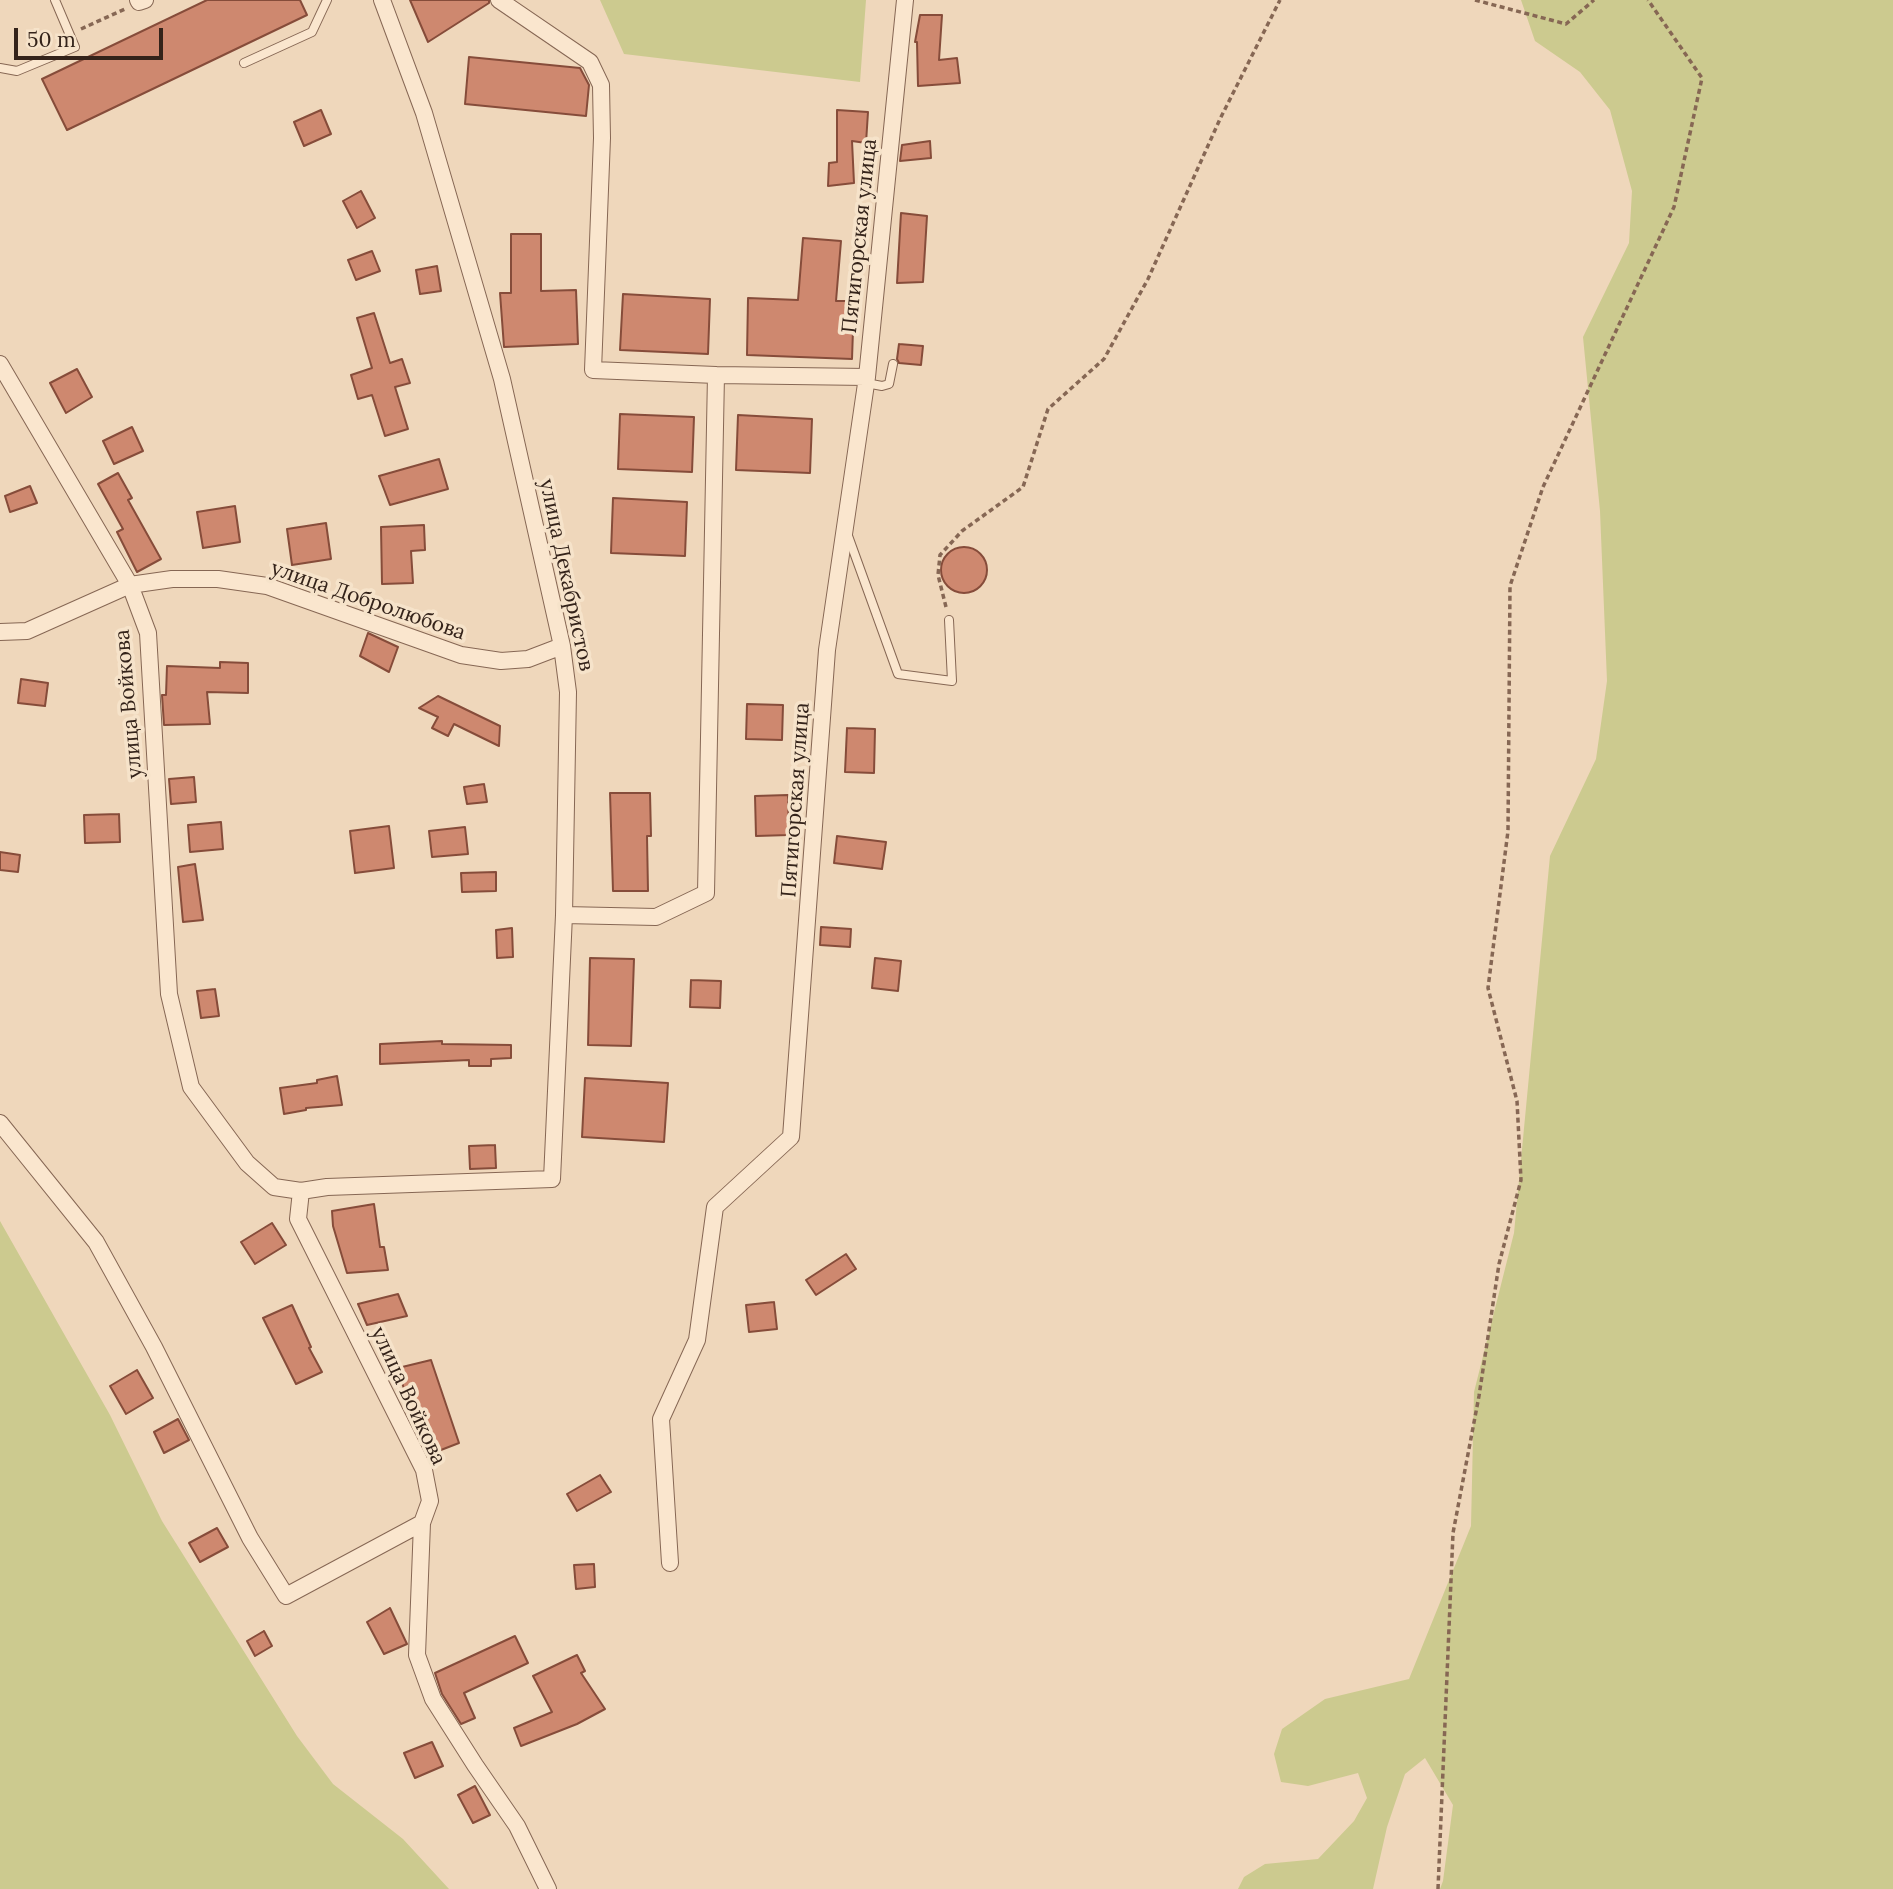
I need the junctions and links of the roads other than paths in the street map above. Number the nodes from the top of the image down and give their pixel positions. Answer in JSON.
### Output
{"nodes":[{"id":1,"x":55,"y":0,"type":"edge"},
{"id":2,"x":327,"y":0,"type":"edge"},
{"id":3,"x":382,"y":0,"type":"edge"},
{"id":4,"x":499,"y":0,"type":"edge"},
{"id":5,"x":905,"y":0,"type":"edge"},
{"id":6,"x":244,"y":63,"type":"dead end"},
{"id":7,"x":0,"y":68,"type":"edge"},
{"id":8,"x":0,"y":364,"type":"edge"},
{"id":9,"x":893,"y":365,"type":"dead end"},
{"id":10,"x":716,"y":375,"type":"junction"},
{"id":11,"x":867,"y":380,"type":"junction"},
{"id":12,"x":845,"y":527,"type":"junction"},
{"id":13,"x":130,"y":585,"type":"junction"},
{"id":14,"x":949,"y":620,"type":"road end"},
{"id":15,"x":1,"y":636,"type":"edge"},
{"id":16,"x":562,"y":646,"type":"junction"},
{"id":17,"x":564,"y":915,"type":"junction"},
{"id":18,"x":0,"y":1123,"type":"edge"},
{"id":19,"x":300,"y":1191,"type":"junction"},
{"id":20,"x":422,"y":1524,"type":"junction"},
{"id":21,"x":670,"y":1563,"type":"dead end"},
{"id":22,"x":548,"y":1889,"type":"edge"}],
"edges":[{"from":1,"to":7,"type":"lane"},
{"from":2,"to":6,"type":"lane"},
{"from":3,"to":16,"type":"street","name":"улица Декабристов"},
{"from":4,"to":10,"type":"street"},
{"from":5,"to":11,"type":"street","name":"Пятигорская улица"},
{"from":8,"to":13,"type":"street","name":"улица Войкова"},
{"from":9,"to":11,"type":"lane"},
{"from":10,"to":11,"type":"street"},
{"from":10,"to":17,"type":"street"},
{"from":11,"to":12,"type":"street","name":"Пятигорская улица"},
{"from":12,"to":14,"type":"lane"},
{"from":12,"to":21,"type":"street","name":"Пятигорская улица"},
{"from":13,"to":15,"type":"street","name":"улица Добролюбова"},
{"from":13,"to":16,"type":"street","name":"улица Добролюбова"},
{"from":13,"to":19,"type":"street","name":"улица Войкова"},
{"from":16,"to":17,"type":"street","name":"улица Декабристов"},
{"from":17,"to":19,"type":"street","name":"улица Декабристов"},
{"from":18,"to":20,"type":"street"},
{"from":19,"to":20,"type":"street","name":"улица Войкова"},
{"from":20,"to":22,"type":"street","name":"улица Войкова"}]}
